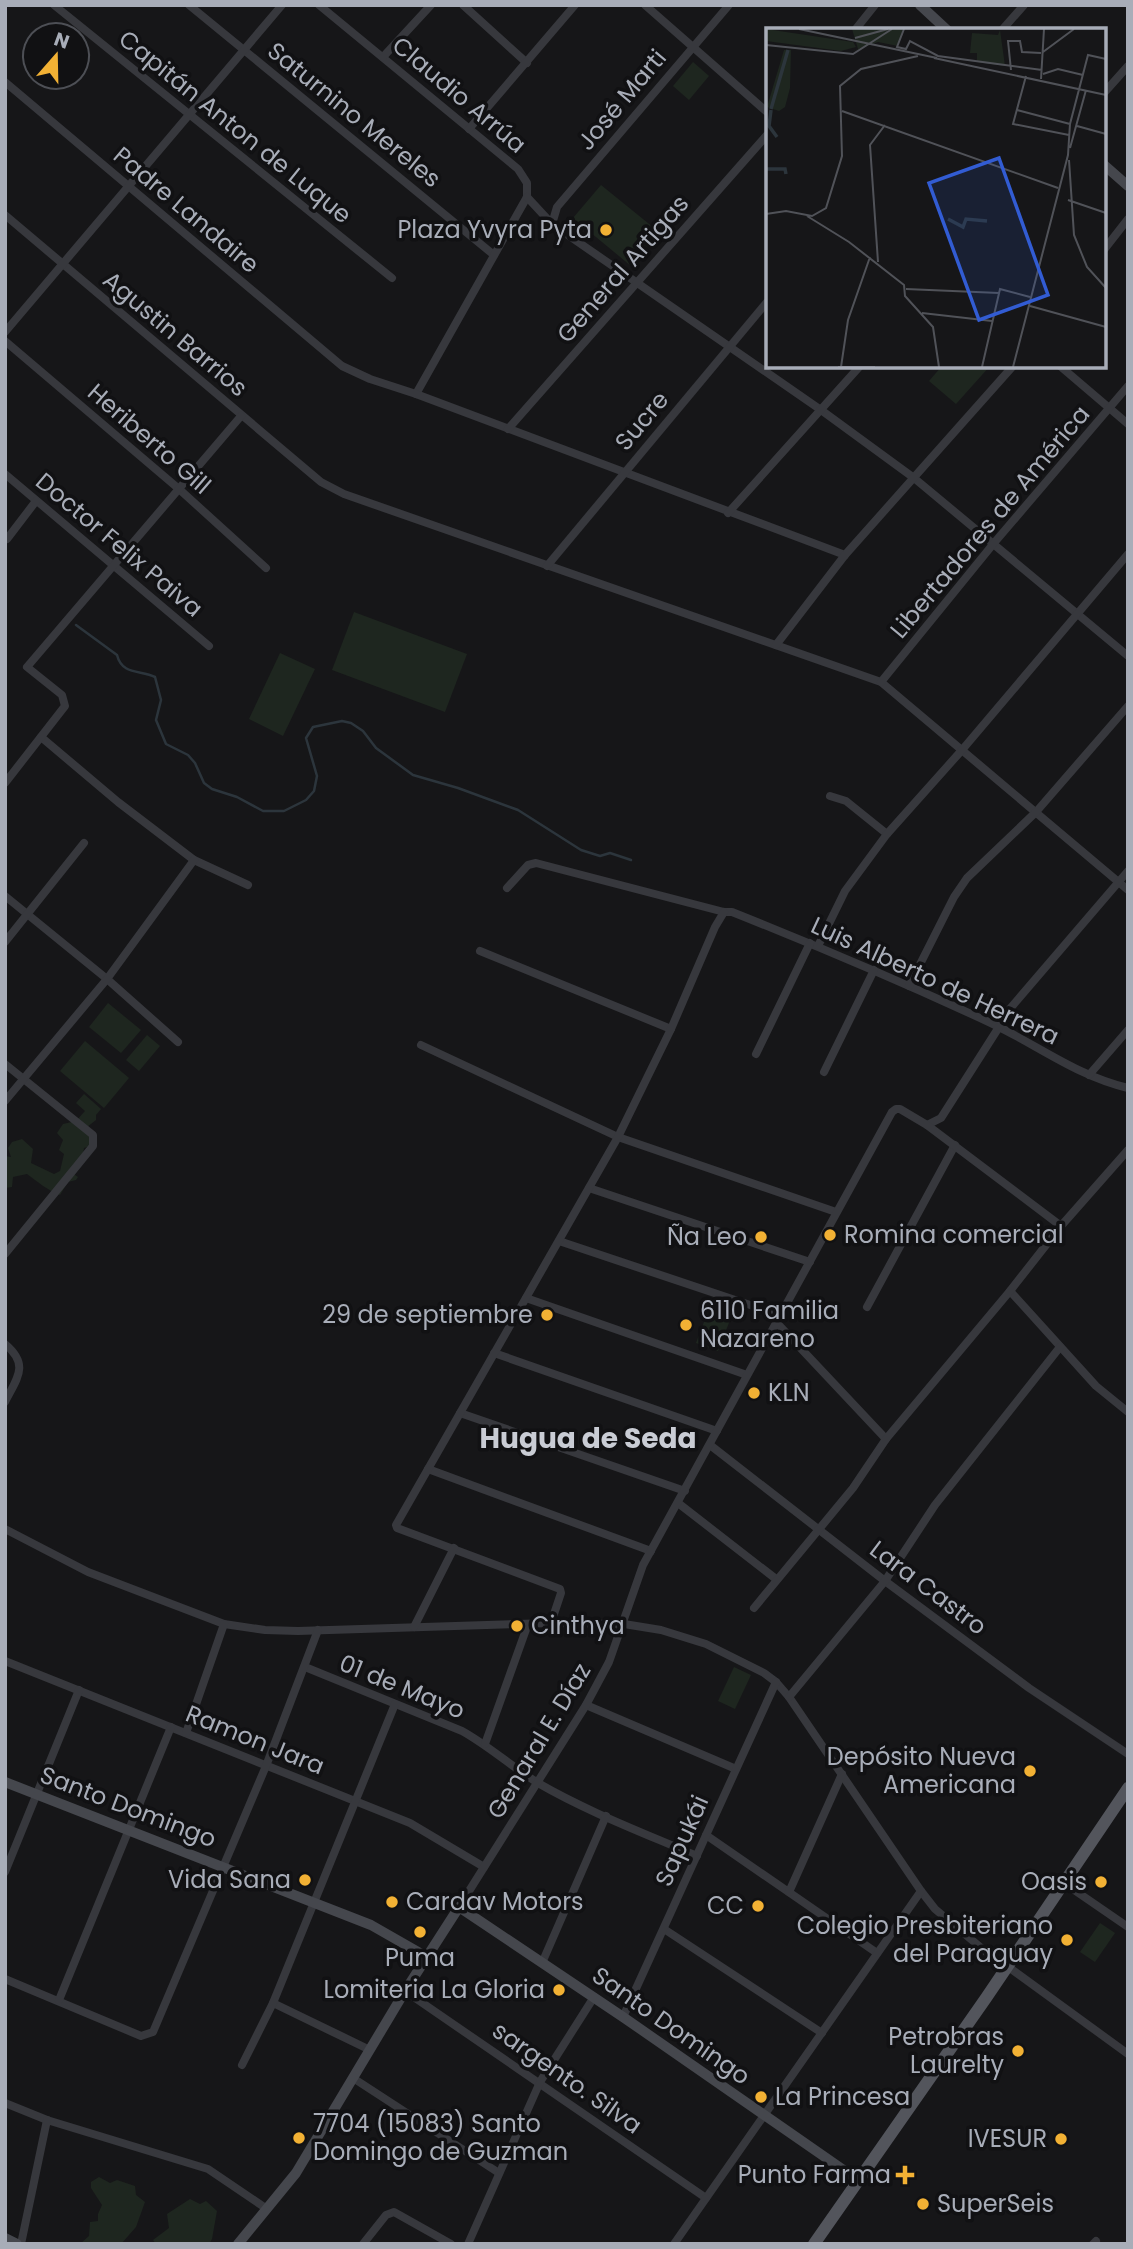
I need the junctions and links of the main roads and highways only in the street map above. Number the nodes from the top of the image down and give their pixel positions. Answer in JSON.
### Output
{"nodes":[{"id":1,"x":1128,"y":1788,"type":"edge"},
{"id":2,"x":814,"y":2244,"type":"edge"}],
"edges":[{"from":1,"to":2,"type":"main road"}]}
